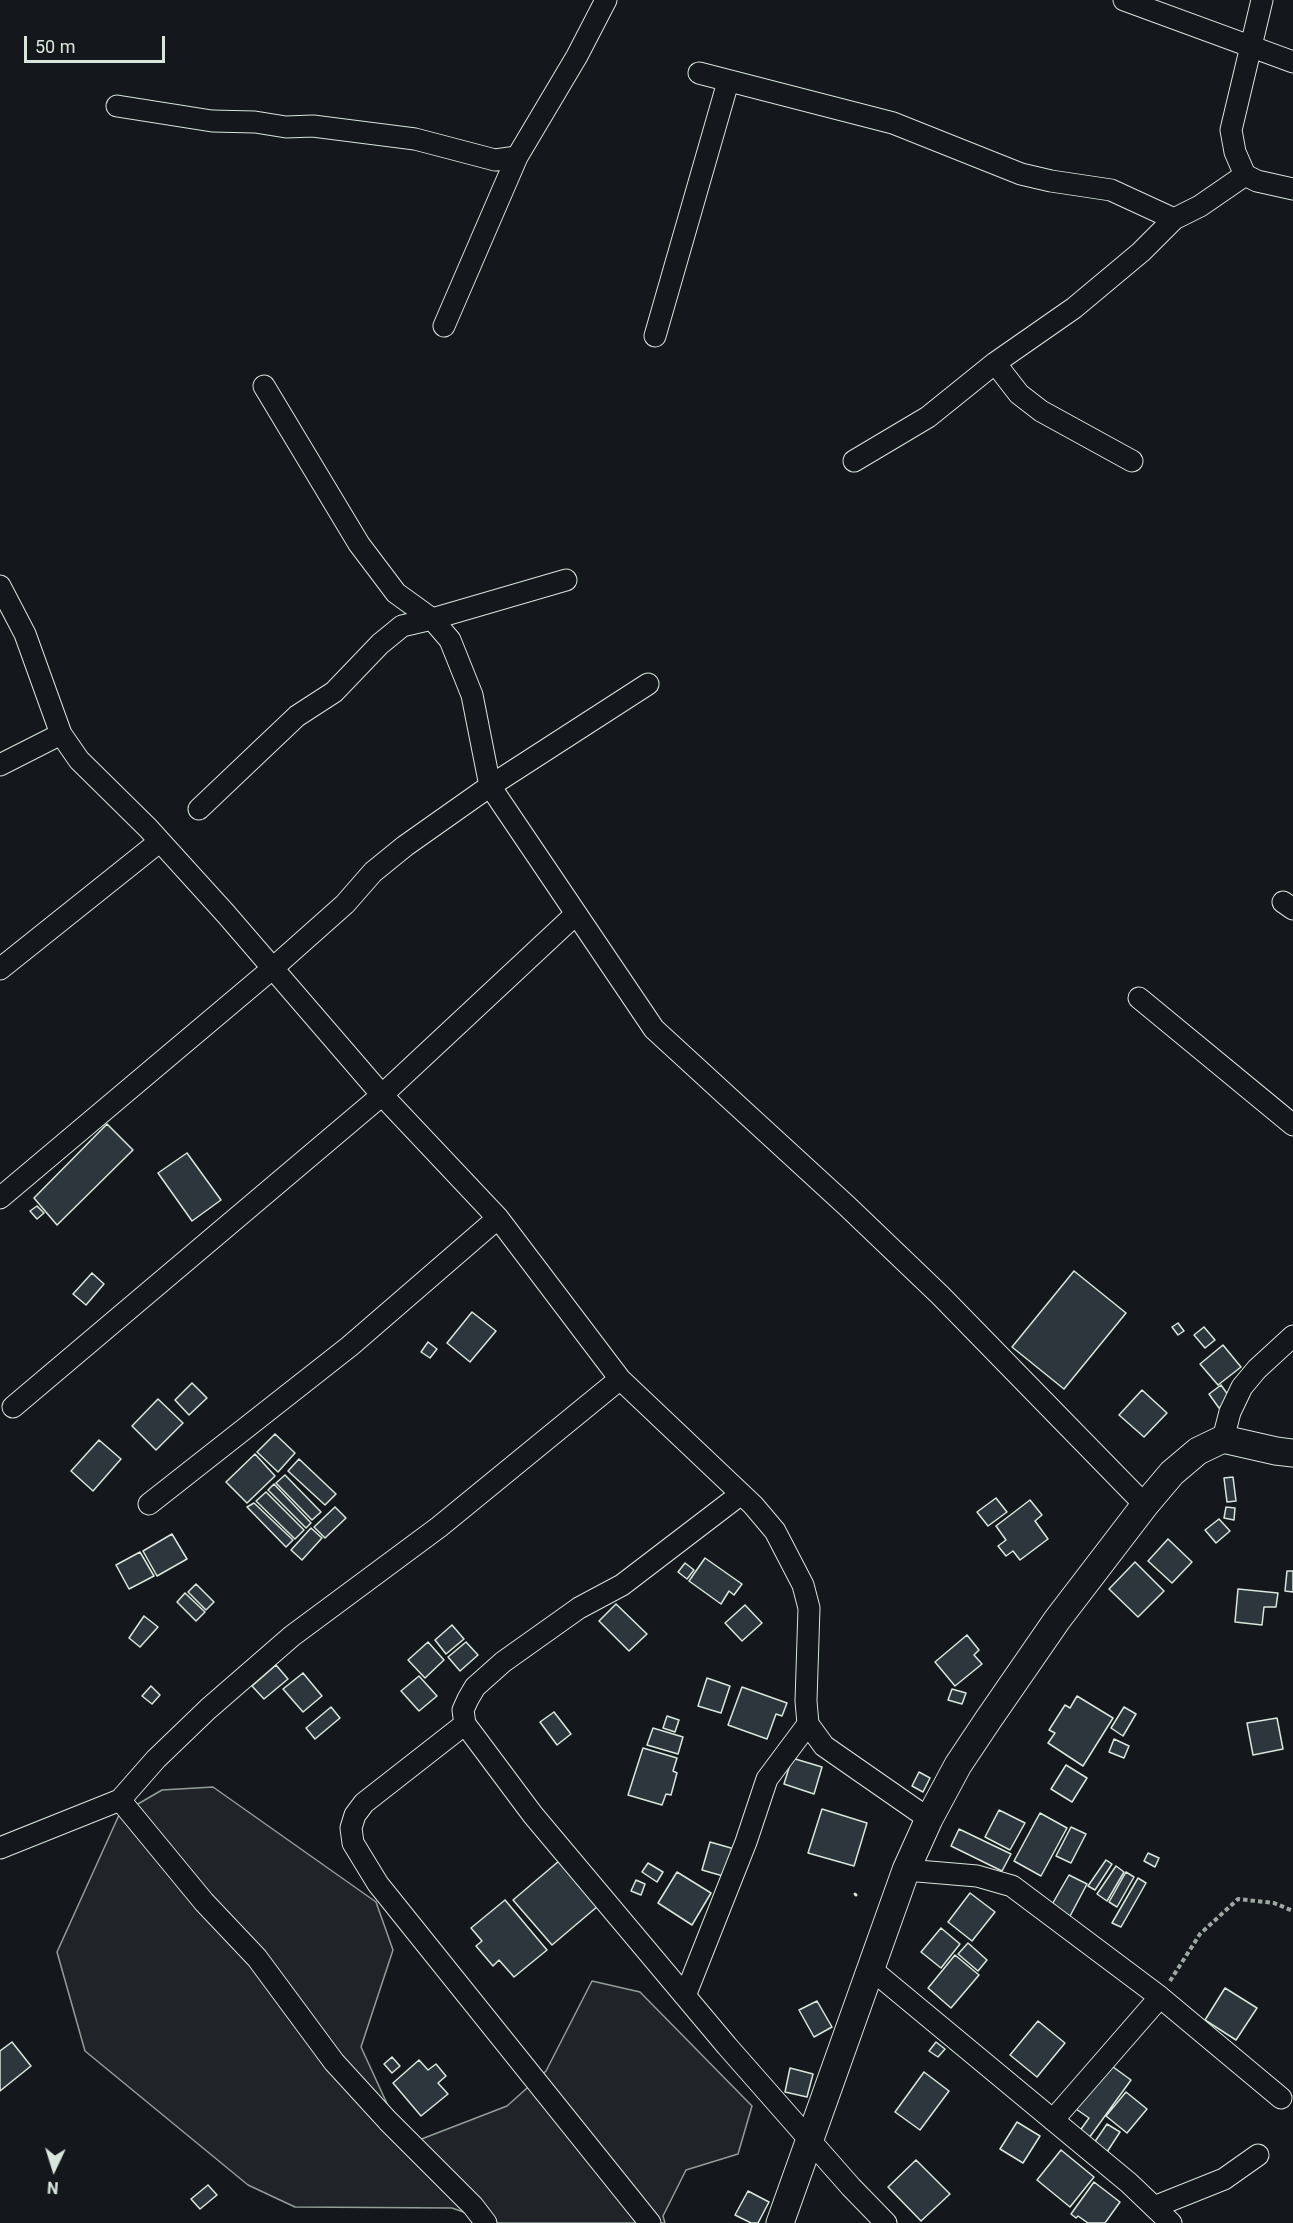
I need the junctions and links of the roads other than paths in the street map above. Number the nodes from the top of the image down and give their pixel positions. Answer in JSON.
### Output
{"nodes":[{"id":1,"x":606,"y":0,"type":"edge"},
{"id":2,"x":1124,"y":0,"type":"edge"},
{"id":3,"x":1262,"y":0,"type":"edge"},
{"id":4,"x":1251,"y":48,"type":"junction"},
{"id":5,"x":1293,"y":62,"type":"edge"},
{"id":6,"x":699,"y":73,"type":"dead end"},
{"id":7,"x":728,"y":82,"type":"junction"},
{"id":8,"x":117,"y":106,"type":"dead end"},
{"id":9,"x":517,"y":158,"type":"junction"},
{"id":10,"x":1245,"y":175,"type":"junction"},
{"id":11,"x":1293,"y":189,"type":"edge"},
{"id":12,"x":1174,"y":219,"type":"junction"},
{"id":13,"x":444,"y":326,"type":"dead end"},
{"id":14,"x":654,"y":336,"type":"dead end"},
{"id":15,"x":995,"y":363,"type":"junction"},
{"id":16,"x":264,"y":386,"type":"dead end"},
{"id":17,"x":854,"y":461,"type":"dead end"},
{"id":18,"x":1131,"y":461,"type":"dead end"},
{"id":19,"x":566,"y":580,"type":"dead end"},
{"id":20,"x":0,"y":586,"type":"edge"},
{"id":21,"x":432,"y":619,"type":"junction"},
{"id":22,"x":648,"y":684,"type":"dead end"},
{"id":23,"x":61,"y":734,"type":"junction"},
{"id":24,"x":0,"y":765,"type":"edge"},
{"id":25,"x":490,"y":786,"type":"junction"},
{"id":26,"x":199,"y":809,"type":"dead end"},
{"id":27,"x":159,"y":842,"type":"junction"},
{"id":28,"x":576,"y":914,"type":"junction"},
{"id":29,"x":273,"y":968,"type":"junction"},
{"id":30,"x":0,"y":969,"type":"edge"},
{"id":31,"x":1139,"y":998,"type":"dead end"},
{"id":32,"x":382,"y":1095,"type":"junction"},
{"id":33,"x":1293,"y":1125,"type":"edge"},
{"id":34,"x":0,"y":1198,"type":"edge"},
{"id":35,"x":498,"y":1218,"type":"junction"},
{"id":36,"x":1293,"y":1336,"type":"edge"},
{"id":37,"x":620,"y":1379,"type":"junction"},
{"id":38,"x":13,"y":1407,"type":"dead end"},
{"id":39,"x":1223,"y":1439,"type":"junction"},
{"id":40,"x":1293,"y":1453,"type":"edge"},
{"id":41,"x":741,"y":1494,"type":"junction"},
{"id":42,"x":149,"y":1504,"type":"dead end"},
{"id":43,"x":1145,"y":1504,"type":"junction"},
{"id":44,"x":465,"y":1724,"type":"junction"},
{"id":45,"x":808,"y":1724,"type":"junction"},
{"id":46,"x":120,"y":1800,"type":"junction"},
{"id":47,"x":929,"y":1819,"type":"junction"},
{"id":48,"x":0,"y":1848,"type":"edge"},
{"id":49,"x":906,"y":1870,"type":"junction"},
{"id":50,"x":871,"y":1969,"type":"junction"},
{"id":51,"x":685,"y":1995,"type":"junction"},
{"id":52,"x":1160,"y":1997,"type":"junction"},
{"id":53,"x":1281,"y":2098,"type":"dead end"},
{"id":54,"x":1053,"y":2120,"type":"junction"},
{"id":55,"x":811,"y":2140,"type":"junction"},
{"id":56,"x":1258,"y":2155,"type":"dead end"},
{"id":57,"x":1154,"y":2207,"type":"junction"},
{"id":58,"x":486,"y":2223,"type":"edge"},
{"id":59,"x":650,"y":2223,"type":"edge"},
{"id":60,"x":780,"y":2223,"type":"edge"},
{"id":61,"x":886,"y":2223,"type":"edge"},
{"id":62,"x":1171,"y":2223,"type":"edge"}],
"edges":[{"from":1,"to":9,"type":"street"},
{"from":2,"to":4,"type":"street"},
{"from":3,"to":4,"type":"street"},
{"from":4,"to":5,"type":"street"},
{"from":4,"to":10,"type":"street"},
{"from":6,"to":7,"type":"street"},
{"from":7,"to":12,"type":"street"},
{"from":7,"to":14,"type":"street"},
{"from":8,"to":9,"type":"street"},
{"from":9,"to":13,"type":"street"},
{"from":10,"to":11,"type":"street"},
{"from":10,"to":12,"type":"street"},
{"from":12,"to":15,"type":"street"},
{"from":15,"to":17,"type":"street"},
{"from":15,"to":18,"type":"street"},
{"from":16,"to":21,"type":"street"},
{"from":19,"to":21,"type":"street"},
{"from":20,"to":23,"type":"street"},
{"from":21,"to":25,"type":"street"},
{"from":21,"to":26,"type":"street"},
{"from":22,"to":25,"type":"street"},
{"from":23,"to":24,"type":"street"},
{"from":23,"to":27,"type":"street"},
{"from":25,"to":28,"type":"street"},
{"from":25,"to":29,"type":"street"},
{"from":27,"to":29,"type":"street"},
{"from":27,"to":30,"type":"street"},
{"from":28,"to":32,"type":"street"},
{"from":28,"to":43,"type":"street"},
{"from":29,"to":32,"type":"street"},
{"from":29,"to":34,"type":"street"},
{"from":31,"to":33,"type":"street"},
{"from":32,"to":35,"type":"street"},
{"from":32,"to":38,"type":"street"},
{"from":35,"to":37,"type":"street"},
{"from":35,"to":42,"type":"street"},
{"from":36,"to":39,"type":"street"},
{"from":37,"to":41,"type":"street"},
{"from":37,"to":46,"type":"street"},
{"from":39,"to":40,"type":"main road"},
{"from":39,"to":43,"type":"main road"},
{"from":41,"to":44,"type":"street"},
{"from":41,"to":45,"type":"street"},
{"from":43,"to":47,"type":"main road"},
{"from":44,"to":51,"type":"street"},
{"from":44,"to":59,"type":"street"},
{"from":45,"to":47,"type":"street"},
{"from":45,"to":51,"type":"street"},
{"from":46,"to":48,"type":"street"},
{"from":46,"to":58,"type":"street"},
{"from":47,"to":49,"type":"main road"},
{"from":49,"to":50,"type":"main road"},
{"from":49,"to":52,"type":"street"},
{"from":50,"to":54,"type":"street"},
{"from":50,"to":55,"type":"main road"},
{"from":51,"to":55,"type":"street"},
{"from":52,"to":53,"type":"street"},
{"from":52,"to":54,"type":"street"},
{"from":54,"to":57,"type":"street"},
{"from":55,"to":60,"type":"main road"},
{"from":55,"to":61,"type":"street"},
{"from":56,"to":57,"type":"street"},
{"from":57,"to":62,"type":"street"}]}
